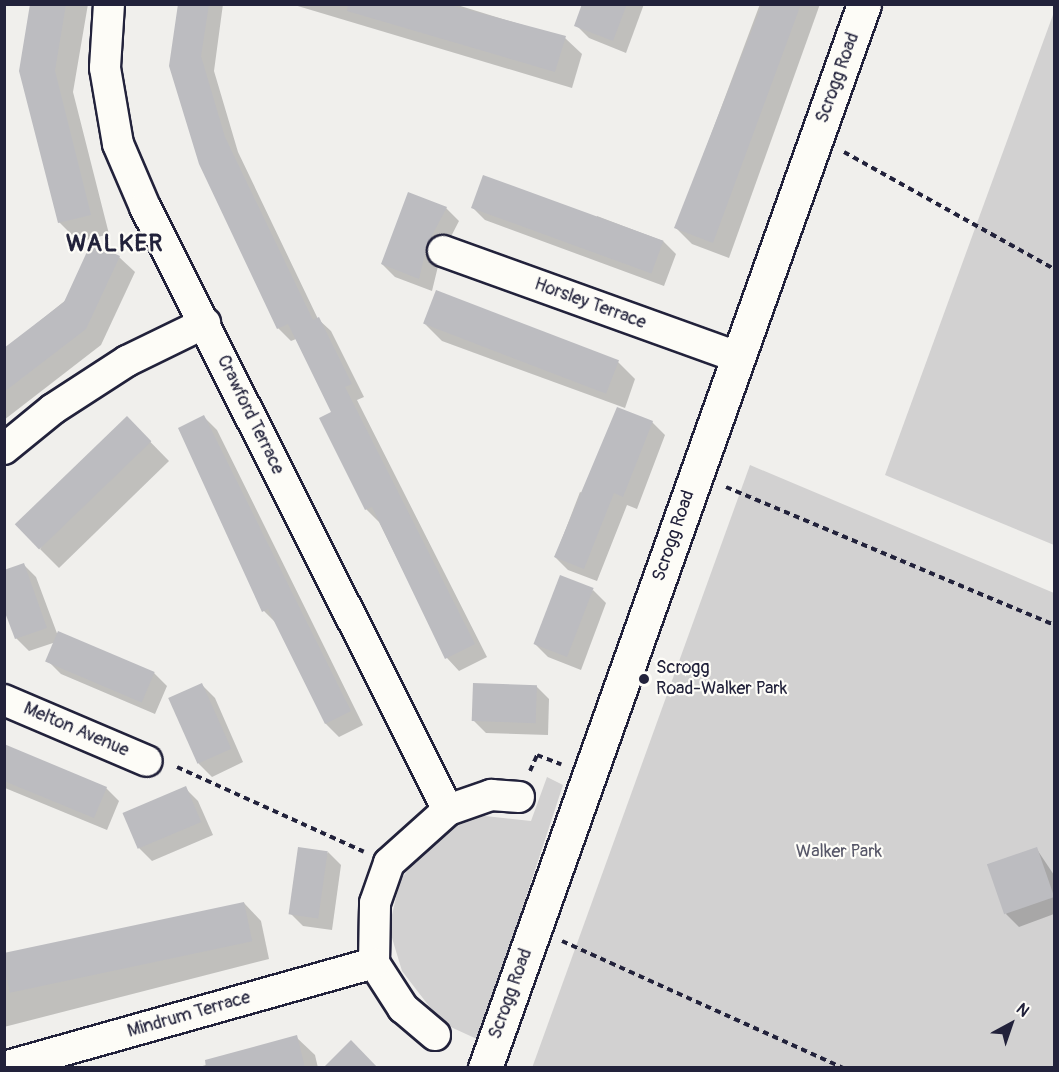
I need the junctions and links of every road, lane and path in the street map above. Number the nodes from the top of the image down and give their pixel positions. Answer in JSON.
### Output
{"nodes":[{"id":1,"x":109,"y":4,"type":"edge"},
{"id":2,"x":864,"y":4,"type":"edge"},
{"id":3,"x":817,"y":137,"type":"junction"},
{"id":4,"x":443,"y":251,"type":"dead end"},
{"id":5,"x":1054,"y":268,"type":"edge"},
{"id":6,"x":205,"y":323,"type":"junction"},
{"id":7,"x":737,"y":357,"type":"junction"},
{"id":8,"x":4,"y":449,"type":"edge"},
{"id":9,"x":695,"y":474,"type":"junction"},
{"id":10,"x":1054,"y":625,"type":"edge"},
{"id":11,"x":4,"y":700,"type":"edge"},
{"id":12,"x":147,"y":761,"type":"joint"},
{"id":13,"x":590,"y":774,"type":"junction"},
{"id":14,"x":519,"y":796,"type":"joint"},
{"id":15,"x":448,"y":810,"type":"junction"},
{"id":16,"x":389,"y":863,"type":"junction"},
{"id":17,"x":533,"y":932,"type":"junction"},
{"id":18,"x":374,"y":963,"type":"junction"},
{"id":19,"x":435,"y":1035,"type":"dead end"},
{"id":20,"x":4,"y":1067,"type":"edge"},
{"id":21,"x":485,"y":1068,"type":"edge"},
{"id":22,"x":843,"y":1068,"type":"edge"}],
"edges":[{"from":1,"to":6,"type":"street","name":"Crawford Terrace"},
{"from":2,"to":3,"type":"street","name":"Scrogg Road"},
{"from":3,"to":5,"type":"path"},
{"from":3,"to":7,"type":"street","name":"Scrogg Road"},
{"from":4,"to":7,"type":"street","name":"Horsley Terrace"},
{"from":6,"to":8,"type":"street"},
{"from":6,"to":15,"type":"street","name":"Crawford Terrace"},
{"from":7,"to":9,"type":"street","name":"Scrogg Road"},
{"from":9,"to":10,"type":"path"},
{"from":9,"to":13,"type":"street","name":"Scrogg Road"},
{"from":11,"to":12,"type":"street","name":"Melton Avenue"},
{"from":12,"to":16,"type":"path"},
{"from":13,"to":14,"type":"path"},
{"from":13,"to":17,"type":"street","name":"Scrogg Road"},
{"from":14,"to":15,"type":"street"},
{"from":15,"to":16,"type":"street"},
{"from":16,"to":18,"type":"street"},
{"from":17,"to":21,"type":"street","name":"Scrogg Road"},
{"from":17,"to":22,"type":"path"},
{"from":18,"to":19,"type":"street"},
{"from":18,"to":20,"type":"street","name":"Mindrum Terrace"}]}
